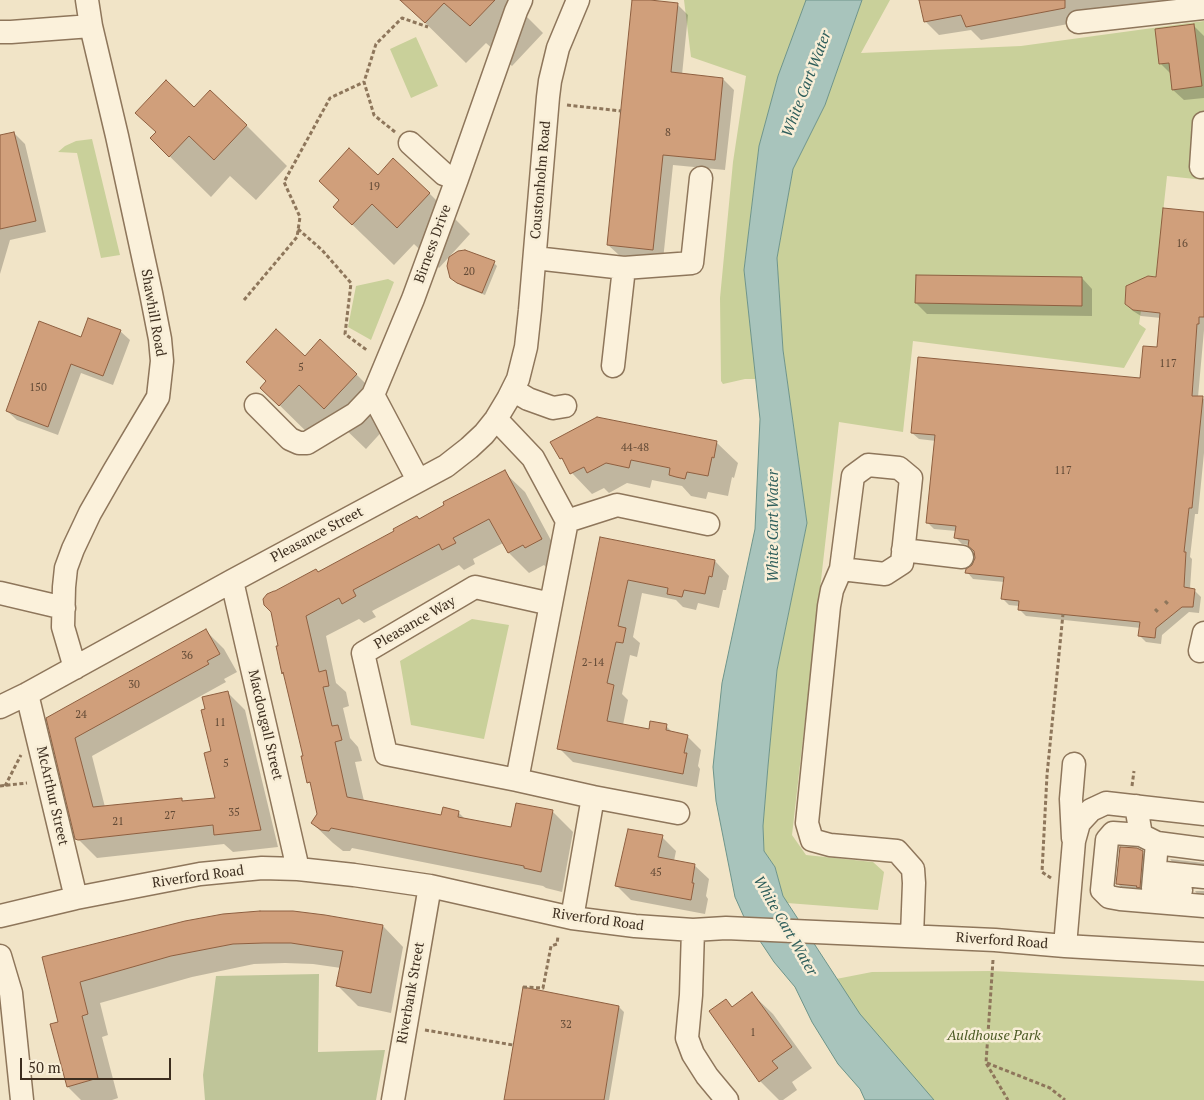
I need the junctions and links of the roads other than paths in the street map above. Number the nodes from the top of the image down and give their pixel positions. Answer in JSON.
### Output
{"nodes":[{"id":1,"x":87,"y":0,"type":"edge"},
{"id":2,"x":521,"y":0,"type":"edge"},
{"id":3,"x":578,"y":0,"type":"edge"},
{"id":4,"x":1176,"y":5,"type":"edge"},
{"id":5,"x":1204,"y":8,"type":"edge"},
{"id":6,"x":1078,"y":22,"type":"dead end"},
{"id":7,"x":91,"y":26,"type":"junction"},
{"id":8,"x":0,"y":32,"type":"edge"},
{"id":9,"x":1204,"y":123,"type":"edge"},
{"id":10,"x":410,"y":142,"type":"road end"},
{"id":11,"x":1201,"y":167,"type":"dead end"},
{"id":12,"x":701,"y":178,"type":"dead end"},
{"id":13,"x":457,"y":179,"type":"junction"},
{"id":14,"x":535,"y":258,"type":"junction"},
{"id":15,"x":624,"y":268,"type":"junction"},
{"id":16,"x":522,"y":364,"type":"joint"},
{"id":17,"x":613,"y":366,"type":"dead end"},
{"id":18,"x":513,"y":390,"type":"junction"},
{"id":19,"x":373,"y":395,"type":"junction"},
{"id":20,"x":256,"y":405,"type":"dead end"},
{"id":21,"x":565,"y":406,"type":"dead end"},
{"id":22,"x":496,"y":419,"type":"junction"},
{"id":23,"x":418,"y":480,"type":"junction"},
{"id":24,"x":567,"y":521,"type":"junction"},
{"id":25,"x":708,"y":524,"type":"dead end"},
{"id":26,"x":903,"y":550,"type":"junction"},
{"id":27,"x":962,"y":557,"type":"dead end"},
{"id":28,"x":841,"y":569,"type":"junction"},
{"id":29,"x":232,"y":581,"type":"junction"},
{"id":30,"x":0,"y":593,"type":"edge"},
{"id":31,"x":551,"y":604,"type":"junction"},
{"id":32,"x":64,"y":608,"type":"junction"},
{"id":33,"x":75,"y":668,"type":"junction"},
{"id":34,"x":27,"y":694,"type":"junction"},
{"id":35,"x":0,"y":708,"type":"edge"},
{"id":36,"x":1074,"y":764,"type":"dead end"},
{"id":37,"x":517,"y":780,"type":"junction"},
{"id":38,"x":594,"y":796,"type":"junction"},
{"id":39,"x":1136,"y":806,"type":"junction"},
{"id":40,"x":678,"y":813,"type":"dead end"},
{"id":41,"x":1204,"y":814,"type":"edge"},
{"id":42,"x":1074,"y":841,"type":"junction"},
{"id":43,"x":1204,"y":849,"type":"edge"},
{"id":44,"x":1204,"y":864,"type":"edge"},
{"id":45,"x":1153,"y":866,"type":"junction"},
{"id":46,"x":298,"y":869,"type":"junction"},
{"id":47,"x":1204,"y":877,"type":"edge"},
{"id":48,"x":430,"y":886,"type":"junction"},
{"id":49,"x":1204,"y":892,"type":"edge"},
{"id":50,"x":76,"y":898,"type":"junction"},
{"id":51,"x":1204,"y":906,"type":"edge"},
{"id":52,"x":0,"y":916,"type":"edge"},
{"id":53,"x":567,"y":917,"type":"junction"},
{"id":54,"x":693,"y":930,"type":"junction"},
{"id":55,"x":912,"y":936,"type":"junction"},
{"id":56,"x":1065,"y":946,"type":"junction"},
{"id":57,"x":1204,"y":954,"type":"edge"},
{"id":58,"x":0,"y":956,"type":"edge"},
{"id":59,"x":22,"y":1100,"type":"edge"},
{"id":60,"x":393,"y":1100,"type":"edge"},
{"id":61,"x":727,"y":1100,"type":"edge"}],
"edges":[{"from":1,"to":7,"type":"street","name":"Shawhill Road"},
{"from":2,"to":13,"type":"street","name":"Birness Drive"},
{"from":3,"to":14,"type":"street","name":"Coustonholm Road"},
{"from":4,"to":5,"type":"street"},
{"from":4,"to":6,"type":"street"},
{"from":7,"to":8,"type":"street"},
{"from":7,"to":32,"type":"street","name":"Shawhill Road"},
{"from":9,"to":11,"type":"street"},
{"from":10,"to":13,"type":"street"},
{"from":12,"to":15,"type":"street"},
{"from":13,"to":19,"type":"street","name":"Birness Drive"},
{"from":14,"to":15,"type":"street"},
{"from":14,"to":16,"type":"street","name":"Coustonholm Road"},
{"from":15,"to":17,"type":"street"},
{"from":16,"to":18,"type":"street","name":"Pleasance Street"},
{"from":18,"to":21,"type":"street"},
{"from":18,"to":22,"type":"street","name":"Pleasance Street"},
{"from":19,"to":20,"type":"street"},
{"from":19,"to":23,"type":"street"},
{"from":22,"to":23,"type":"street","name":"Pleasance Street"},
{"from":22,"to":24,"type":"street"},
{"from":23,"to":29,"type":"street","name":"Pleasance Street"},
{"from":24,"to":25,"type":"street"},
{"from":24,"to":31,"type":"street"},
{"from":26,"to":27,"type":"street"},
{"from":26,"to":28,"type":"street"},
{"from":26,"to":28,"type":"street"},
{"from":28,"to":55,"type":"street"},
{"from":29,"to":33,"type":"street","name":"Pleasance Street"},
{"from":29,"to":46,"type":"street","name":"Macdougall Street"},
{"from":30,"to":32,"type":"street"},
{"from":31,"to":37,"type":"street"},
{"from":31,"to":37,"type":"street","name":"Pleasance Way"},
{"from":32,"to":33,"type":"street","name":"Shawhill Road"},
{"from":33,"to":34,"type":"street","name":"Pleasance Street"},
{"from":34,"to":35,"type":"street","name":"Pleasance Street"},
{"from":34,"to":50,"type":"street","name":"McArthur Street"},
{"from":36,"to":42,"type":"street"},
{"from":37,"to":38,"type":"street","name":"Pleasance Way"},
{"from":38,"to":40,"type":"street","name":"Pleasance Way"},
{"from":38,"to":53,"type":"street"},
{"from":39,"to":41,"type":"street"},
{"from":39,"to":42,"type":"street"},
{"from":39,"to":45,"type":"street"},
{"from":42,"to":56,"type":"street"},
{"from":43,"to":45,"type":"street"},
{"from":44,"to":45,"type":"street"},
{"from":45,"to":47,"type":"street"},
{"from":45,"to":49,"type":"street"},
{"from":45,"to":51,"type":"street"},
{"from":46,"to":48,"type":"street","name":"Riverford Road"},
{"from":46,"to":50,"type":"street","name":"Riverford Road"},
{"from":48,"to":53,"type":"street","name":"Riverford Road"},
{"from":48,"to":60,"type":"street","name":"Riverbank Street"},
{"from":50,"to":52,"type":"street","name":"Riverford Road"},
{"from":53,"to":54,"type":"street","name":"Riverford Road"},
{"from":54,"to":55,"type":"street","name":"Riverford Road"},
{"from":54,"to":61,"type":"street"},
{"from":55,"to":56,"type":"street","name":"Riverford Road"},
{"from":56,"to":57,"type":"street","name":"Riverford Road"},
{"from":58,"to":59,"type":"street"}]}
